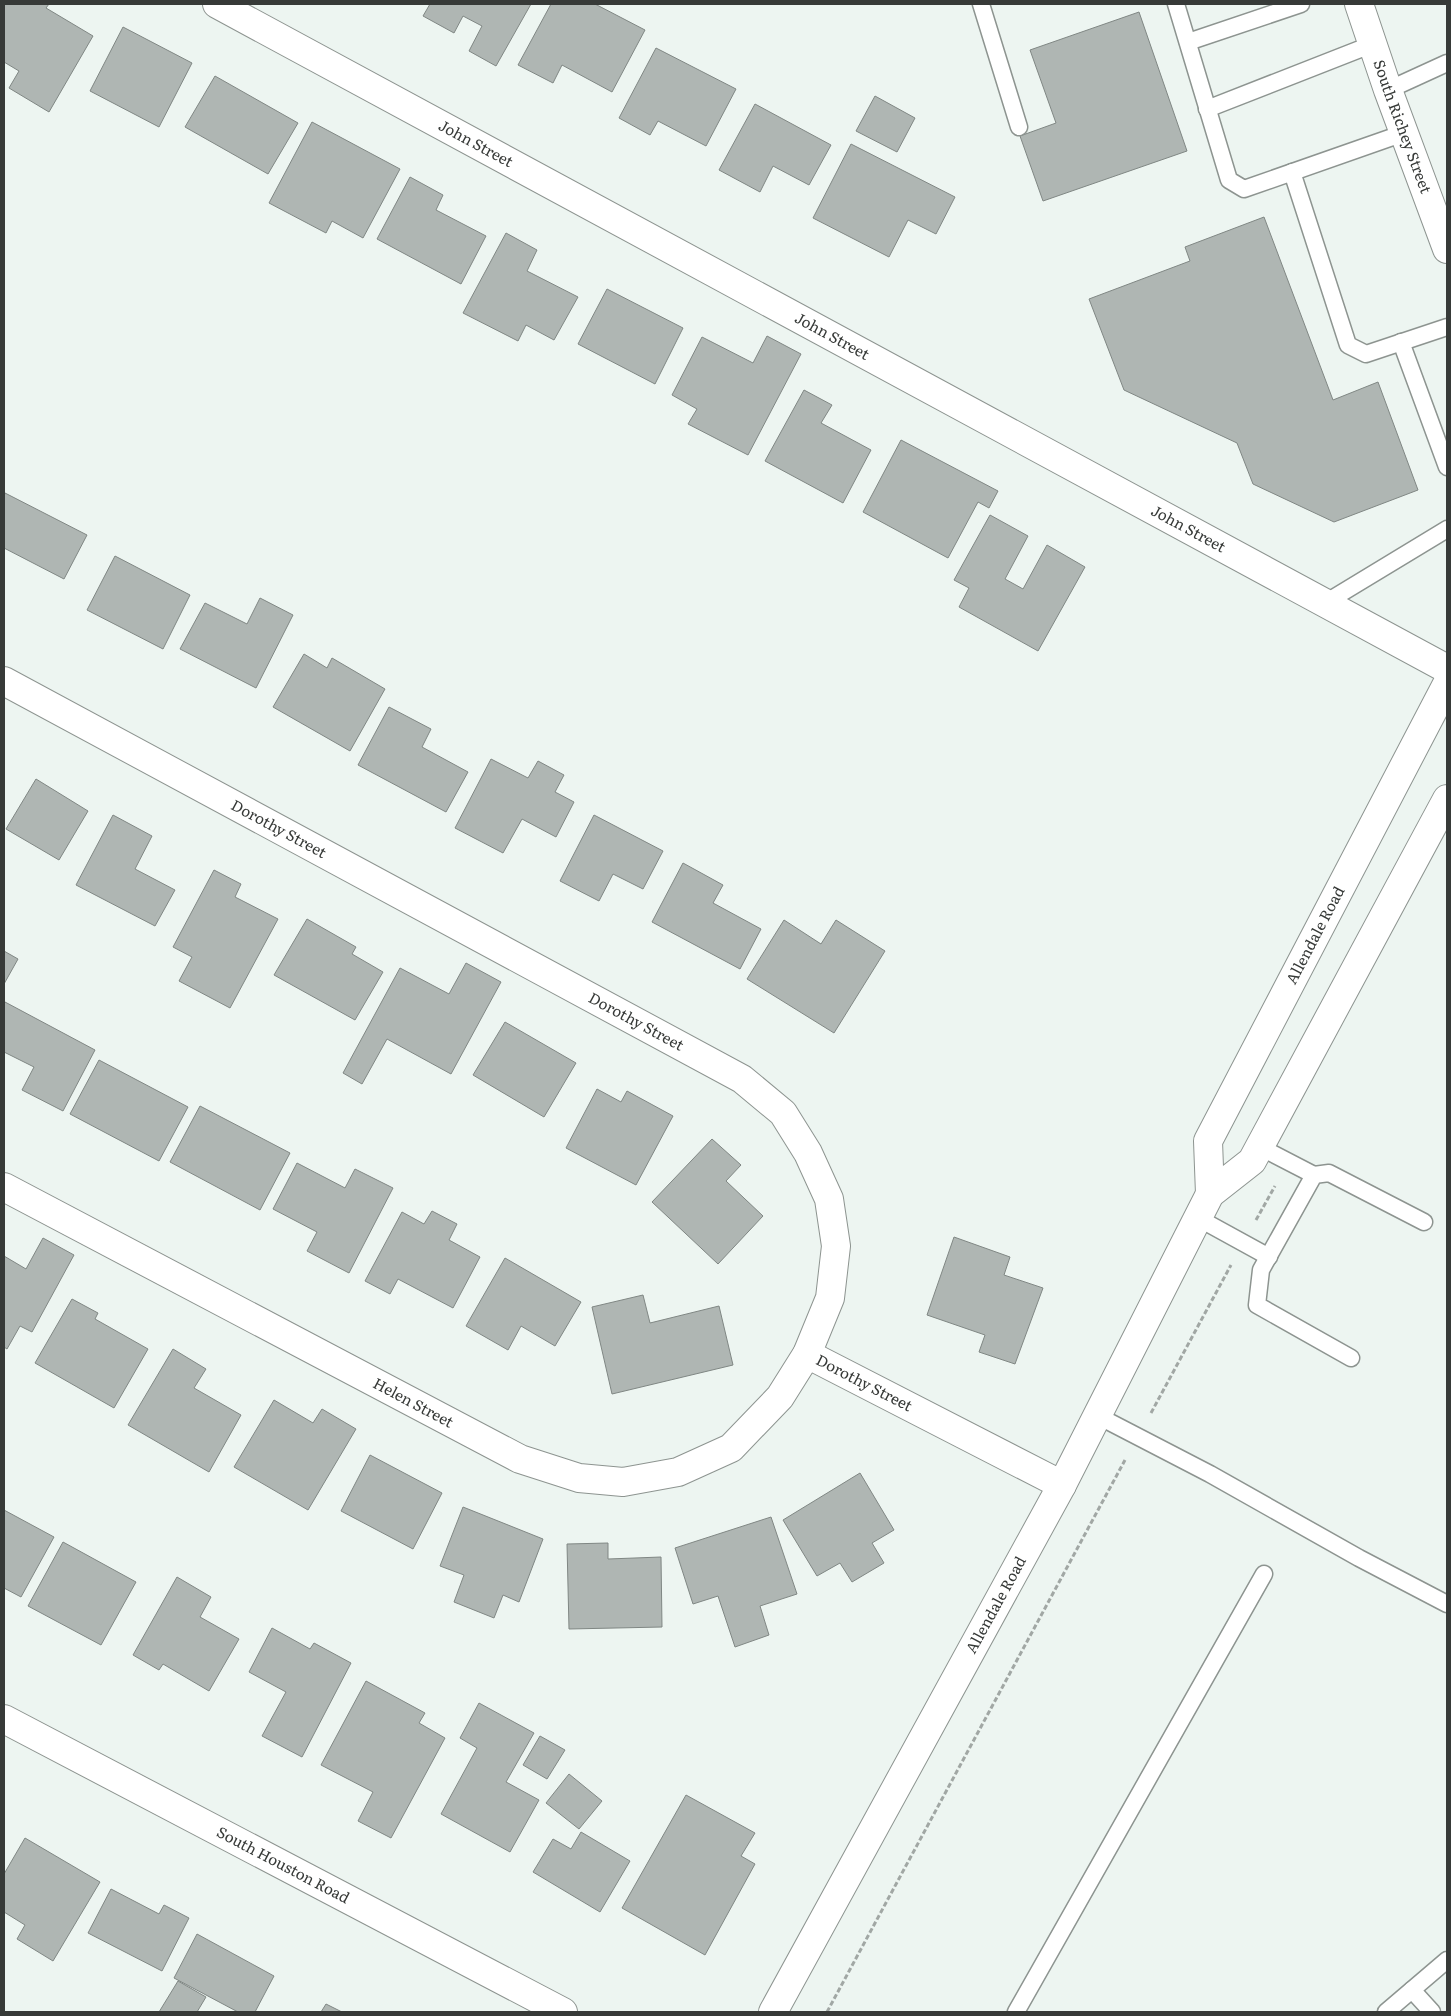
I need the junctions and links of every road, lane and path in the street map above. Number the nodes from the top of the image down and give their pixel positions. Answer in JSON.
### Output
{"nodes":[{"id":1,"x":218,"y":4,"type":"edge"},
{"id":2,"x":980,"y":4,"type":"edge"},
{"id":3,"x":1176,"y":4,"type":"edge"},
{"id":4,"x":1301,"y":4,"type":"edge"},
{"id":5,"x":1360,"y":4,"type":"edge"},
{"id":6,"x":1188,"y":42,"type":"junction"},
{"id":7,"x":1373,"y":44,"type":"junction"},
{"id":8,"x":1447,"y":63,"type":"edge"},
{"id":9,"x":1388,"y":90,"type":"junction"},
{"id":10,"x":1207,"y":109,"type":"junction"},
{"id":11,"x":1019,"y":128,"type":"dead end"},
{"id":12,"x":1404,"y":133,"type":"junction"},
{"id":13,"x":1292,"y":172,"type":"junction"},
{"id":14,"x":1446,"y":242,"type":"edge"},
{"id":15,"x":1447,"y":328,"type":"edge"},
{"id":16,"x":1401,"y":342,"type":"junction"},
{"id":17,"x":1447,"y":466,"type":"edge"},
{"id":18,"x":1447,"y":528,"type":"edge"},
{"id":19,"x":1325,"y":603,"type":"junction"},
{"id":20,"x":1447,"y":669,"type":"edge"},
{"id":21,"x":4,"y":682,"type":"edge"},
{"id":22,"x":1447,"y":684,"type":"edge"},
{"id":23,"x":1447,"y":799,"type":"edge"},
{"id":24,"x":1260,"y":1147,"type":"junction"},
{"id":25,"x":1314,"y":1175,"type":"junction"},
{"id":26,"x":4,"y":1187,"type":"edge"},
{"id":27,"x":1210,"y":1194,"type":"junction"},
{"id":28,"x":1198,"y":1218,"type":"junction"},
{"id":29,"x":1424,"y":1222,"type":"dead end"},
{"id":30,"x":1269,"y":1257,"type":"junction"},
{"id":31,"x":807,"y":1354,"type":"junction"},
{"id":32,"x":1352,"y":1358,"type":"dead end"},
{"id":33,"x":1098,"y":1416,"type":"junction"},
{"id":34,"x":1062,"y":1485,"type":"junction"},
{"id":35,"x":1264,"y":1574,"type":"dead end"},
{"id":36,"x":1447,"y":1604,"type":"edge"},
{"id":37,"x":4,"y":1719,"type":"edge"},
{"id":38,"x":1447,"y":1960,"type":"edge"},
{"id":39,"x":1412,"y":1990,"type":"junction"},
{"id":40,"x":563,"y":2012,"type":"edge"},
{"id":41,"x":773,"y":2012,"type":"edge"},
{"id":42,"x":1016,"y":2012,"type":"edge"},
{"id":43,"x":1386,"y":2012,"type":"edge"},
{"id":44,"x":1432,"y":2012,"type":"edge"}],
"edges":[{"from":1,"to":19,"type":"street","name":"John Street"},
{"from":2,"to":11,"type":"lane"},
{"from":3,"to":6,"type":"lane"},
{"from":4,"to":6,"type":"lane"},
{"from":5,"to":7,"type":"street","name":"South Richey Street"},
{"from":6,"to":10,"type":"lane"},
{"from":7,"to":9,"type":"street","name":"South Richey Street"},
{"from":7,"to":10,"type":"lane"},
{"from":8,"to":9,"type":"lane"},
{"from":9,"to":12,"type":"street","name":"South Richey Street"},
{"from":10,"to":13,"type":"lane"},
{"from":12,"to":13,"type":"lane"},
{"from":12,"to":14,"type":"street","name":"South Richey Street"},
{"from":13,"to":16,"type":"lane"},
{"from":15,"to":16,"type":"lane"},
{"from":16,"to":17,"type":"lane"},
{"from":18,"to":19,"type":"lane"},
{"from":19,"to":20,"type":"street","name":"John Street"},
{"from":21,"to":31,"type":"street","name":"Dorothy Street"},
{"from":22,"to":27,"type":"street","name":"Allendale Road"},
{"from":23,"to":24,"type":"street","name":"Allendale Road"},
{"from":24,"to":25,"type":"lane"},
{"from":24,"to":27,"type":"street","name":"Allendale Road"},
{"from":25,"to":29,"type":"lane"},
{"from":25,"to":30,"type":"lane"},
{"from":26,"to":31,"type":"street","name":"Helen Street"},
{"from":27,"to":28,"type":"street","name":"Allendale Road"},
{"from":28,"to":30,"type":"lane"},
{"from":28,"to":33,"type":"street","name":"Allendale Road"},
{"from":30,"to":32,"type":"lane"},
{"from":31,"to":34,"type":"street","name":"Dorothy Street"},
{"from":33,"to":34,"type":"street","name":"Allendale Road"},
{"from":33,"to":36,"type":"lane"},
{"from":34,"to":41,"type":"street","name":"Allendale Road"},
{"from":35,"to":42,"type":"lane"},
{"from":37,"to":40,"type":"street","name":"South Houston Road"},
{"from":38,"to":39,"type":"lane"},
{"from":39,"to":43,"type":"lane"},
{"from":39,"to":44,"type":"lane"}]}
